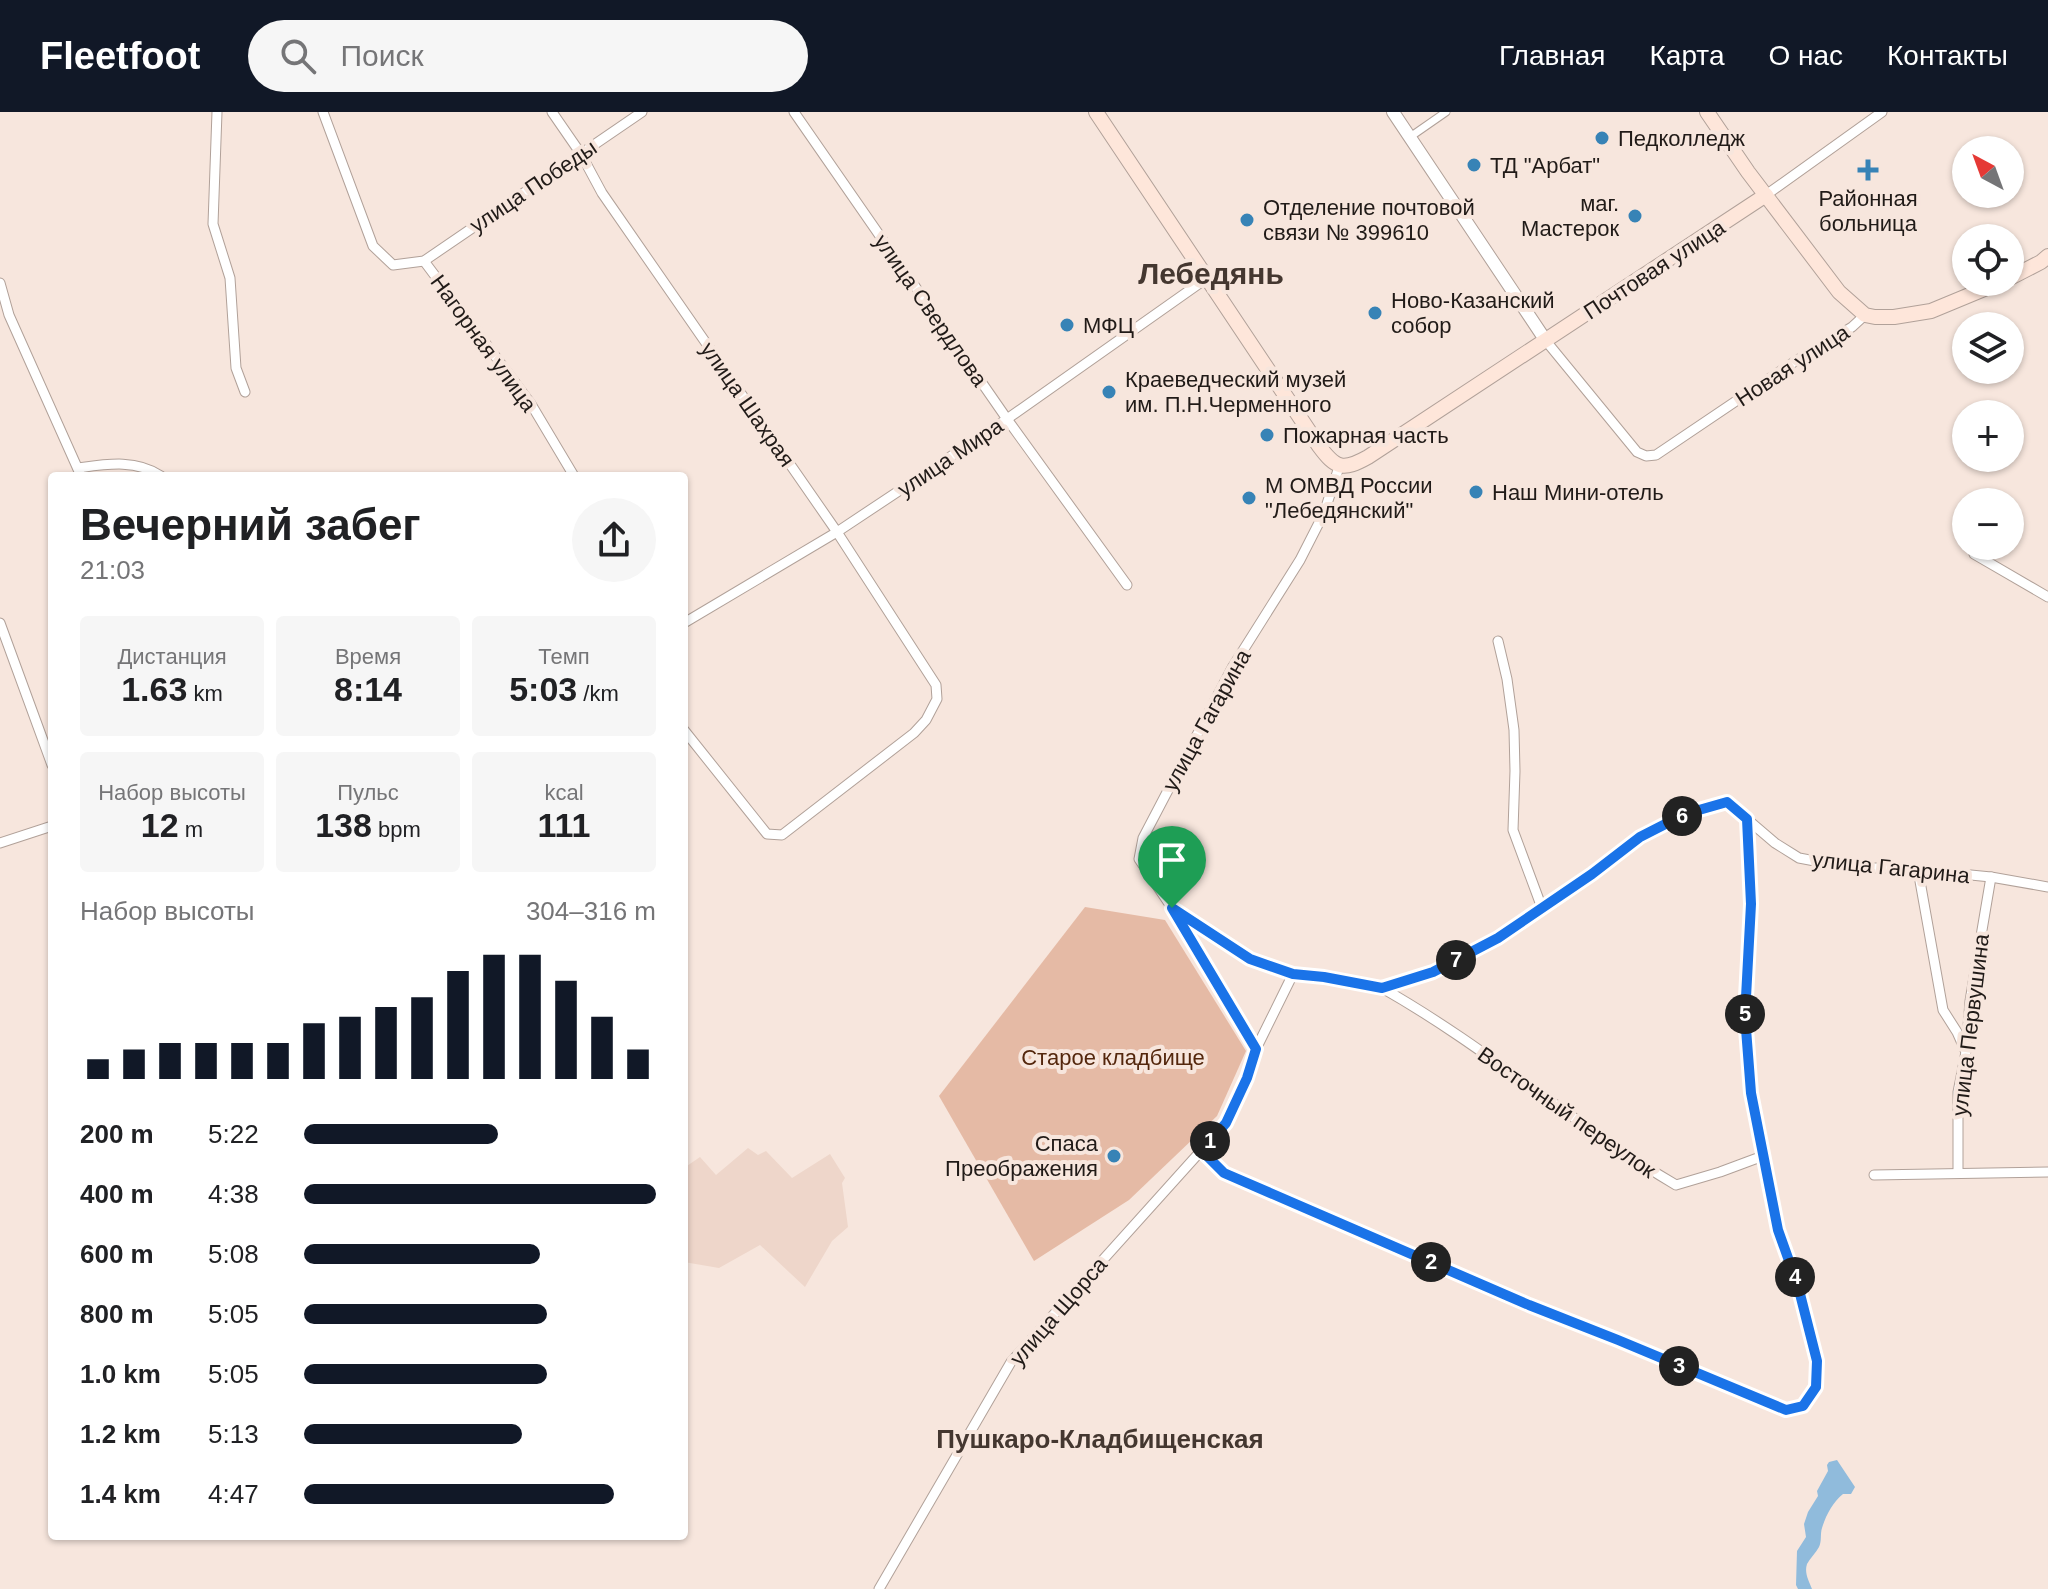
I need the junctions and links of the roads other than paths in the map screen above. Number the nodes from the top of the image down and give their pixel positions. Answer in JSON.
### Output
{"nodes":[{"id":1,"x":217,"y":112,"type":"edge"},
{"id":2,"x":323,"y":112,"type":"edge"},
{"id":3,"x":552,"y":112,"type":"edge"},
{"id":4,"x":642,"y":112,"type":"edge"},
{"id":5,"x":794,"y":112,"type":"edge"},
{"id":6,"x":1096,"y":112,"type":"edge"},
{"id":7,"x":1393,"y":112,"type":"edge"},
{"id":8,"x":1446,"y":112,"type":"edge"},
{"id":9,"x":1707,"y":112,"type":"edge"},
{"id":10,"x":1882,"y":112,"type":"edge"},
{"id":11,"x":1410,"y":137,"type":"junction"},
{"id":12,"x":581,"y":154,"type":"junction"},
{"id":13,"x":1766,"y":195,"type":"junction"},
{"id":14,"x":424,"y":261,"type":"junction"},
{"id":15,"x":2046,"y":262,"type":"edge"},
{"id":16,"x":2024,"y":272,"type":"edge"},
{"id":17,"x":1207,"y":278,"type":"junction"},
{"id":18,"x":0,"y":283,"type":"edge"},
{"id":19,"x":1967,"y":296,"type":"edge"},
{"id":20,"x":1865,"y":315,"type":"junction"},
{"id":21,"x":1546,"y":341,"type":"junction"},
{"id":22,"x":245,"y":392,"type":"dead end"},
{"id":23,"x":1007,"y":419,"type":"junction"},
{"id":24,"x":1339,"y":467,"type":"junction"},
{"id":25,"x":79,"y":472,"type":"edge"},
{"id":26,"x":155,"y":472,"type":"edge"},
{"id":27,"x":572,"y":472,"type":"edge"},
{"id":28,"x":837,"y":532,"type":"junction"},
{"id":29,"x":1984,"y":560,"type":"edge"},
{"id":30,"x":1127,"y":585,"type":"dead end"},
{"id":31,"x":2048,"y":597,"type":"edge"},
{"id":32,"x":688,"y":618,"type":"edge"},
{"id":33,"x":0,"y":623,"type":"edge"},
{"id":34,"x":1498,"y":641,"type":"dead end"},
{"id":35,"x":688,"y":735,"type":"edge"},
{"id":36,"x":48,"y":754,"type":"edge"},
{"id":37,"x":1747,"y":819,"type":"junction"},
{"id":38,"x":48,"y":827,"type":"edge"},
{"id":39,"x":0,"y":843,"type":"edge"},
{"id":40,"x":1918,"y":870,"type":"junction"},
{"id":41,"x":1991,"y":877,"type":"junction"},
{"id":42,"x":2048,"y":887,"type":"edge"},
{"id":43,"x":1172,"y":908,"type":"junction"},
{"id":44,"x":1542,"y":908,"type":"junction"},
{"id":45,"x":1293,"y":974,"type":"junction"},
{"id":46,"x":1382,"y":988,"type":"junction"},
{"id":47,"x":1256,"y":1049,"type":"junction"},
{"id":48,"x":1966,"y":1052,"type":"junction"},
{"id":49,"x":1202,"y":1151,"type":"junction"},
{"id":50,"x":1763,"y":1156,"type":"junction"},
{"id":51,"x":2048,"y":1172,"type":"edge"},
{"id":52,"x":1958,"y":1173,"type":"junction"},
{"id":53,"x":1874,"y":1175,"type":"dead end"},
{"id":54,"x":879,"y":1589,"type":"edge"}],
"edges":[{"from":1,"to":22,"type":"street"},
{"from":2,"to":14,"type":"street","name":"Нагорная улица"},
{"from":3,"to":12,"type":"street","name":"улица Шахрая"},
{"from":4,"to":12,"type":"street","name":"улица Победы"},
{"from":5,"to":23,"type":"street","name":"улица Свердлова"},
{"from":6,"to":17,"type":"main road"},
{"from":7,"to":11,"type":"street"},
{"from":8,"to":11,"type":"street"},
{"from":9,"to":13,"type":"main road"},
{"from":10,"to":13,"type":"street","name":"Почтовая улица"},
{"from":11,"to":21,"type":"street"},
{"from":12,"to":14,"type":"street","name":"улица Победы"},
{"from":12,"to":28,"type":"street","name":"улица Шахрая"},
{"from":13,"to":20,"type":"main road"},
{"from":13,"to":21,"type":"main road","name":"Почтовая улица"},
{"from":14,"to":27,"type":"street","name":"Нагорная улица"},
{"from":15,"to":16,"type":"main road"},
{"from":17,"to":23,"type":"street","name":"улица Мира"},
{"from":17,"to":24,"type":"main road"},
{"from":18,"to":25,"type":"street"},
{"from":19,"to":20,"type":"main road","name":"Новая улица"},
{"from":20,"to":21,"type":"street","name":"Новая улица"},
{"from":21,"to":24,"type":"main road","name":"Почтовая улица"},
{"from":23,"to":28,"type":"street","name":"улица Мира"},
{"from":23,"to":30,"type":"street","name":"улица Свердлова"},
{"from":24,"to":43,"type":"street","name":"улица Гагарина"},
{"from":25,"to":26,"type":"street"},
{"from":28,"to":32,"type":"street","name":"улица Мира"},
{"from":28,"to":35,"type":"street","name":"улица Шахрая"},
{"from":29,"to":31,"type":"street"},
{"from":33,"to":36,"type":"street"},
{"from":34,"to":44,"type":"street"},
{"from":37,"to":40,"type":"street","name":"улица Гагарина"},
{"from":37,"to":44,"type":"street","name":"улица Гагарина"},
{"from":37,"to":50,"type":"street"},
{"from":38,"to":39,"type":"street"},
{"from":40,"to":41,"type":"street","name":"улица Гагарина"},
{"from":40,"to":48,"type":"street"},
{"from":41,"to":42,"type":"street","name":"улица Гагарина"},
{"from":41,"to":48,"type":"street","name":"улица Первушина"},
{"from":43,"to":45,"type":"street","name":"улица Гагарина"},
{"from":43,"to":47,"type":"street"},
{"from":44,"to":46,"type":"street","name":"улица Гагарина"},
{"from":45,"to":46,"type":"street","name":"улица Гагарина"},
{"from":45,"to":47,"type":"street","name":"улица Щорса"},
{"from":46,"to":50,"type":"street","name":"Восточный переулок"},
{"from":47,"to":49,"type":"street","name":"улица Щорса"},
{"from":48,"to":52,"type":"street","name":"улица Первушина"},
{"from":49,"to":50,"type":"street"},
{"from":49,"to":54,"type":"street","name":"улица Щорса"},
{"from":51,"to":52,"type":"street"},
{"from":52,"to":53,"type":"street"}]}
